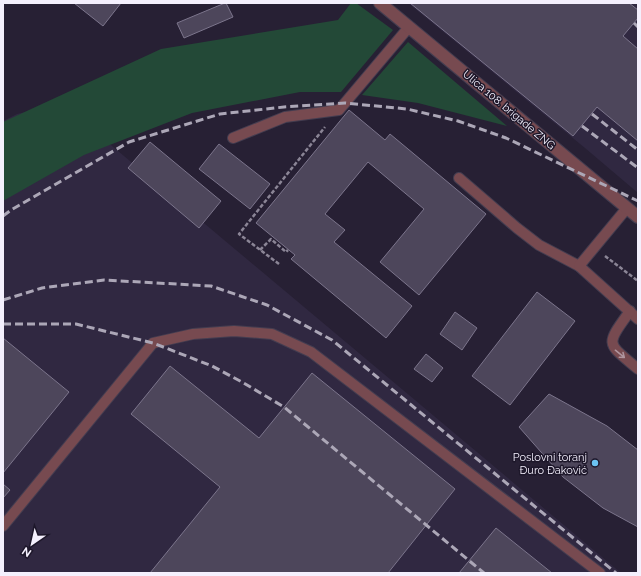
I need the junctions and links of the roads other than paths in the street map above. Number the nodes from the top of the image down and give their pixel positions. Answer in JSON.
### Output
{"nodes":[{"id":1,"x":380,"y":3,"type":"edge"},
{"id":2,"x":409,"y":27,"type":"junction"},
{"id":3,"x":233,"y":138,"type":"dead end"},
{"id":4,"x":458,"y":178,"type":"dead end"},
{"id":5,"x":627,"y":208,"type":"junction"},
{"id":6,"x":638,"y":217,"type":"edge"},
{"id":7,"x":579,"y":266,"type":"junction"},
{"id":8,"x":630,"y":311,"type":"junction"},
{"id":9,"x":638,"y":319,"type":"edge"},
{"id":10,"x":638,"y":369,"type":"edge"},
{"id":11,"x":3,"y":526,"type":"edge"},
{"id":12,"x":600,"y":573,"type":"edge"}],
"edges":[{"from":1,"to":2,"type":"street","name":"Ulica 108. brigade ZNG"},
{"from":2,"to":3,"type":"lane"},
{"from":2,"to":5,"type":"street","name":"Ulica 108. brigade ZNG"},
{"from":4,"to":7,"type":"lane"},
{"from":5,"to":6,"type":"street","name":"Ulica 108. brigade ZNG"},
{"from":5,"to":7,"type":"lane"},
{"from":7,"to":8,"type":"lane"},
{"from":8,"to":9,"type":"lane"},
{"from":8,"to":10,"type":"lane","one_way":true},
{"from":11,"to":12,"type":"lane"}]}
